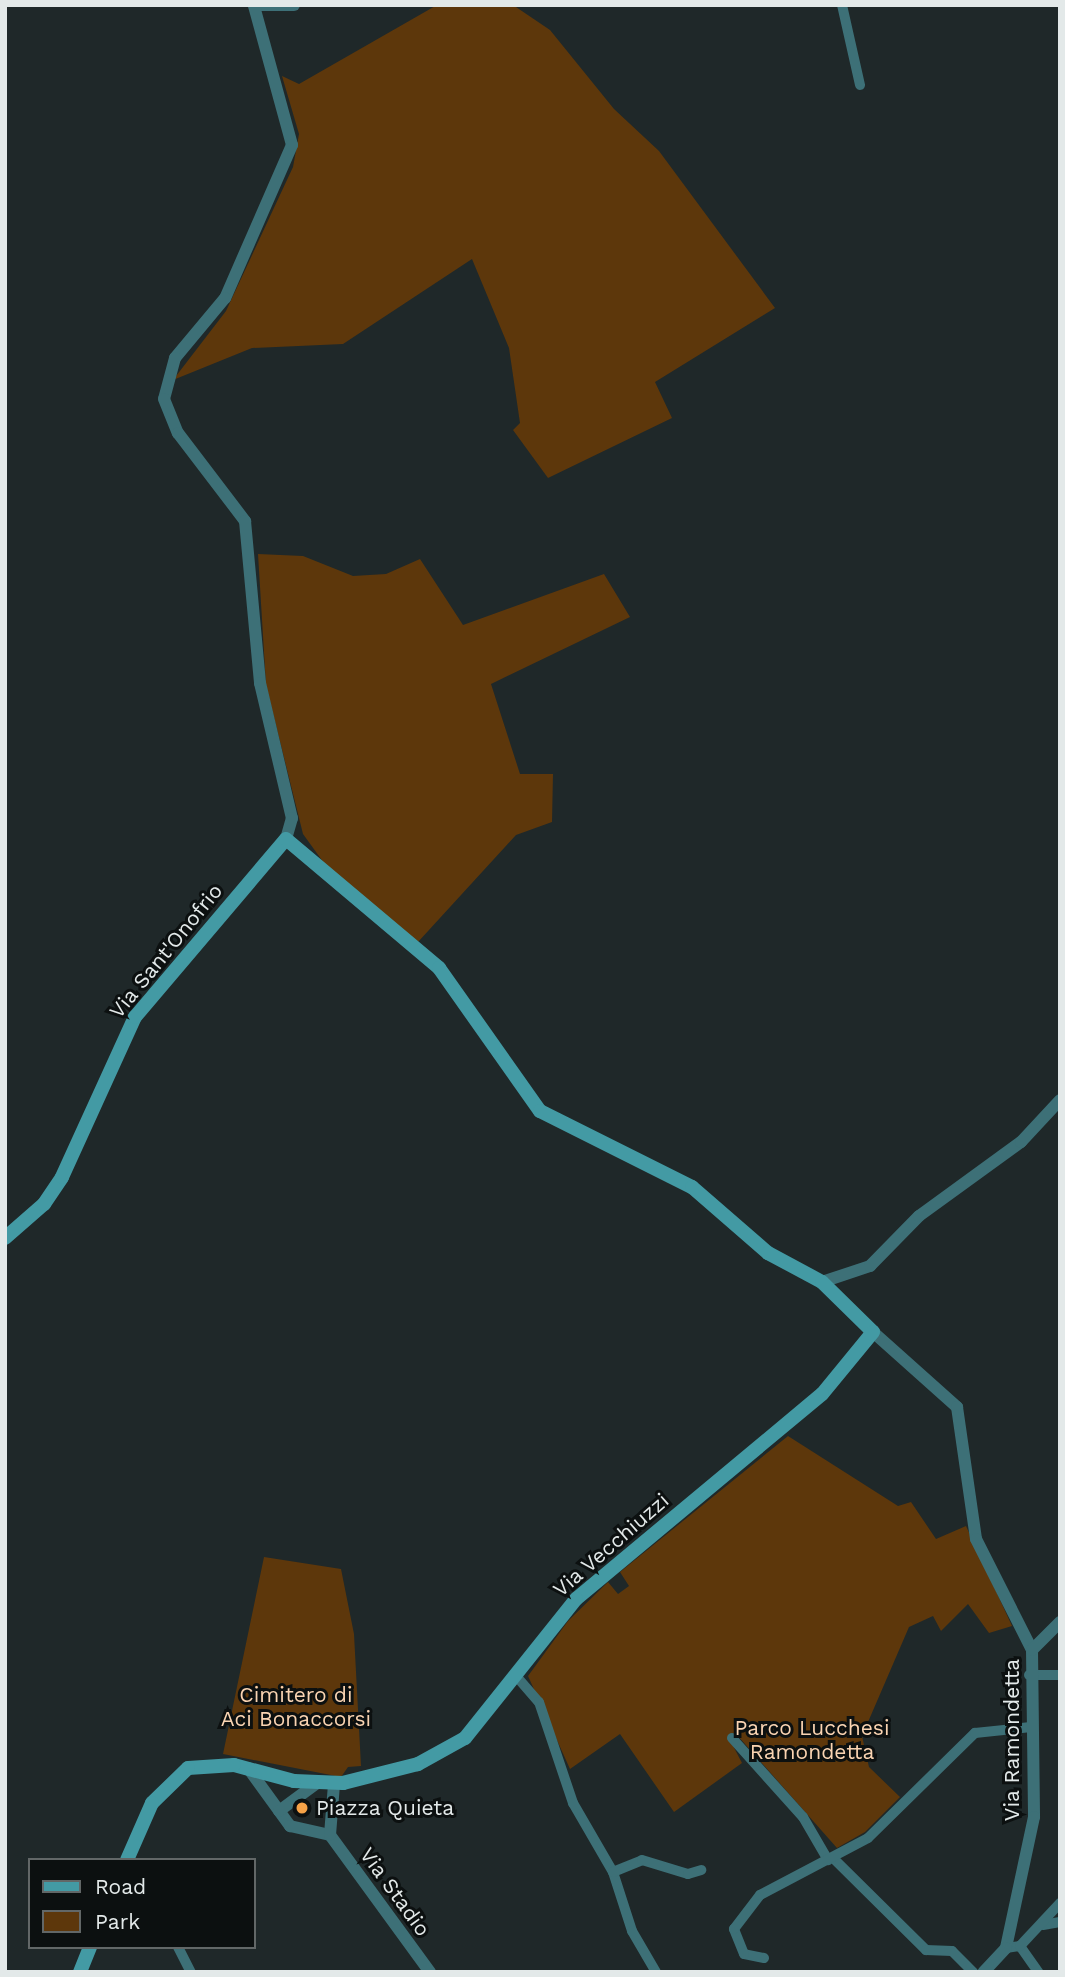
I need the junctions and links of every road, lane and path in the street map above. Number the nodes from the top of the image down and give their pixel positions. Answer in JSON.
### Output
{"nodes":[{"id":1,"x":254,"y":5,"type":"edge"},
{"id":2,"x":294,"y":5,"type":"edge"},
{"id":3,"x":842,"y":5,"type":"edge"},
{"id":4,"x":860,"y":85,"type":"dead end"},
{"id":5,"x":286,"y":839,"type":"junction"},
{"id":6,"x":1060,"y":1100,"type":"edge"},
{"id":7,"x":5,"y":1238,"type":"edge"},
{"id":8,"x":822,"y":1282,"type":"junction"},
{"id":9,"x":873,"y":1332,"type":"junction"},
{"id":10,"x":1060,"y":1622,"type":"edge"},
{"id":11,"x":1032,"y":1650,"type":"junction"},
{"id":12,"x":1029,"y":1675,"type":"junction"},
{"id":13,"x":1060,"y":1675,"type":"edge"},
{"id":14,"x":517,"y":1677,"type":"junction"},
{"id":15,"x":1031,"y":1727,"type":"junction"},
{"id":16,"x":732,"y":1738,"type":"dead end"},
{"id":17,"x":248,"y":1768,"type":"junction"},
{"id":18,"x":317,"y":1783,"type":"junction"},
{"id":19,"x":334,"y":1784,"type":"junction"},
{"id":20,"x":279,"y":1811,"type":"junction"},
{"id":21,"x":330,"y":1835,"type":"junction"},
{"id":22,"x":128,"y":1858,"type":"edge"},
{"id":23,"x":830,"y":1859,"type":"junction"},
{"id":24,"x":701,"y":1870,"type":"dead end"},
{"id":25,"x":612,"y":1872,"type":"junction"},
{"id":26,"x":1060,"y":1903,"type":"edge"},
{"id":27,"x":1060,"y":1922,"type":"edge"},
{"id":28,"x":1043,"y":1925,"type":"junction"},
{"id":29,"x":1013,"y":1947,"type":"junction"},
{"id":30,"x":89,"y":1949,"type":"edge"},
{"id":31,"x":179,"y":1949,"type":"edge"},
{"id":32,"x":764,"y":1958,"type":"dead end"},
{"id":33,"x":655,"y":1970,"type":"edge"},
{"id":34,"x":80,"y":1972,"type":"edge"},
{"id":35,"x":191,"y":1972,"type":"edge"},
{"id":36,"x":430,"y":1972,"type":"edge"},
{"id":37,"x":973,"y":1972,"type":"edge"},
{"id":38,"x":984,"y":1972,"type":"edge"},
{"id":39,"x":1038,"y":1972,"type":"edge"}],
"edges":[{"from":1,"to":2,"type":"street"},
{"from":1,"to":5,"type":"street"},
{"from":3,"to":4,"type":"street"},
{"from":5,"to":7,"type":"main road","name":"Via Sant'Onofrio"},
{"from":5,"to":8,"type":"main road"},
{"from":6,"to":8,"type":"street"},
{"from":8,"to":9,"type":"main road"},
{"from":9,"to":11,"type":"street","name":"Via Ramondetta"},
{"from":9,"to":14,"type":"main road","name":"Via Vecchiuzzi"},
{"from":10,"to":11,"type":"street"},
{"from":11,"to":12,"type":"street","name":"Via Ramondetta"},
{"from":12,"to":13,"type":"street"},
{"from":12,"to":15,"type":"street","name":"Via Ramondetta"},
{"from":14,"to":19,"type":"main road","name":"Via Vecchiuzzi"},
{"from":14,"to":25,"type":"street"},
{"from":15,"to":23,"type":"street"},
{"from":15,"to":29,"type":"street","name":"Via Ramondetta"},
{"from":16,"to":23,"type":"street"},
{"from":17,"to":18,"type":"main road","name":"Via Vecchiuzzi"},
{"from":17,"to":20,"type":"street"},
{"from":17,"to":22,"type":"main road","name":"Via Vecchiuzzi"},
{"from":18,"to":19,"type":"main road","name":"Via Vecchiuzzi"},
{"from":18,"to":20,"type":"street"},
{"from":19,"to":21,"type":"street"},
{"from":20,"to":21,"type":"street"},
{"from":21,"to":36,"type":"street","name":"Via Stadio"},
{"from":23,"to":32,"type":"street"},
{"from":23,"to":37,"type":"street"},
{"from":24,"to":25,"type":"street"},
{"from":25,"to":33,"type":"street"},
{"from":26,"to":28,"type":"street"},
{"from":27,"to":28,"type":"street"},
{"from":28,"to":29,"type":"street"},
{"from":29,"to":38,"type":"street"},
{"from":29,"to":39,"type":"street"},
{"from":30,"to":34,"type":"main road"},
{"from":31,"to":35,"type":"street"}]}
